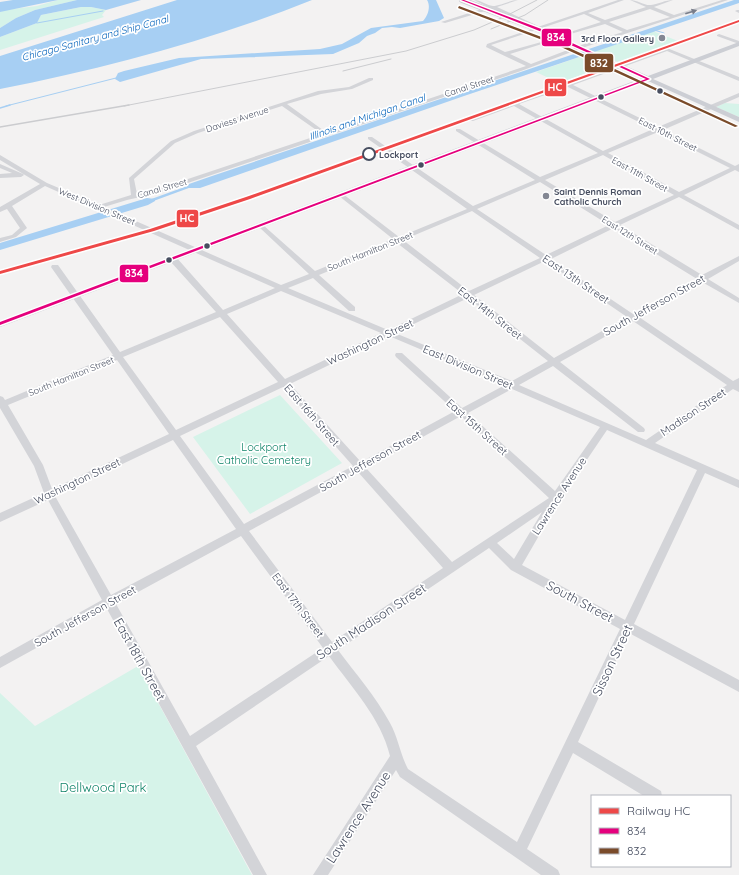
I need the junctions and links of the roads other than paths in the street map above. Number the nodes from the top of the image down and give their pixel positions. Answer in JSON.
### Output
{"nodes":[{"id":1,"x":462,"y":0,"type":"edge"},
{"id":2,"x":476,"y":0,"type":"edge"},
{"id":3,"x":516,"y":0,"type":"edge"},
{"id":4,"x":622,"y":0,"type":"edge"},
{"id":5,"x":632,"y":0,"type":"edge"},
{"id":6,"x":671,"y":0,"type":"edge"},
{"id":7,"x":707,"y":0,"type":"edge"},
{"id":8,"x":726,"y":0,"type":"edge"},
{"id":9,"x":716,"y":3,"type":"junction"},
{"id":10,"x":492,"y":7,"type":"junction"},
{"id":11,"x":650,"y":7,"type":"junction"},
{"id":12,"x":583,"y":12,"type":"junction"},
{"id":13,"x":675,"y":17,"type":"junction"},
{"id":14,"x":443,"y":22,"type":"dead end"},
{"id":15,"x":605,"y":22,"type":"junction"},
{"id":16,"x":541,"y":29,"type":"junction"},
{"id":17,"x":627,"y":32,"type":"junction"},
{"id":18,"x":568,"y":34,"type":"dead end"},
{"id":19,"x":719,"y":35,"type":"dead end"},
{"id":20,"x":543,"y":42,"type":"dead end"},
{"id":21,"x":739,"y":43,"type":"edge"},
{"id":22,"x":580,"y":47,"type":"junction"},
{"id":23,"x":505,"y":54,"type":"junction"},
{"id":24,"x":696,"y":61,"type":"junction"},
{"id":25,"x":529,"y":65,"type":"junction"},
{"id":26,"x":620,"y":65,"type":"junction"},
{"id":27,"x":371,"y":79,"type":"dead end"},
{"id":28,"x":649,"y":79,"type":"junction"},
{"id":29,"x":739,"y":79,"type":"edge"},
{"id":30,"x":560,"y":81,"type":"dead end"},
{"id":31,"x":568,"y":84,"type":"junction"},
{"id":32,"x":739,"y":94,"type":"edge"},
{"id":33,"x":597,"y":98,"type":"junction"},
{"id":34,"x":283,"y":104,"type":"junction"},
{"id":35,"x":514,"y":104,"type":"junction"},
{"id":36,"x":710,"y":106,"type":"junction"},
{"id":37,"x":471,"y":120,"type":"dead end"},
{"id":38,"x":540,"y":120,"type":"junction"},
{"id":39,"x":739,"y":120,"type":"edge"},
{"id":40,"x":658,"y":129,"type":"junction"},
{"id":41,"x":458,"y":130,"type":"dead end"},
{"id":42,"x":325,"y":134,"type":"junction"},
{"id":43,"x":370,"y":138,"type":"dead end"},
{"id":44,"x":479,"y":143,"type":"junction"},
{"id":45,"x":601,"y":153,"type":"junction"},
{"id":46,"x":0,"y":157,"type":"edge"},
{"id":47,"x":0,"y":166,"type":"edge"},
{"id":48,"x":412,"y":168,"type":"junction"},
{"id":49,"x":738,"y":168,"type":"edge"},
{"id":50,"x":22,"y":175,"type":"junction"},
{"id":51,"x":0,"y":176,"type":"edge"},
{"id":52,"x":32,"y":176,"type":"junction"},
{"id":53,"x":540,"y":180,"type":"junction"},
{"id":54,"x":45,"y":184,"type":"junction"},
{"id":55,"x":340,"y":195,"type":"junction"},
{"id":56,"x":679,"y":195,"type":"junction"},
{"id":57,"x":134,"y":196,"type":"junction"},
{"id":58,"x":8,"y":205,"type":"junction"},
{"id":59,"x":100,"y":208,"type":"junction"},
{"id":60,"x":472,"y":209,"type":"junction"},
{"id":61,"x":0,"y":210,"type":"edge"},
{"id":62,"x":261,"y":226,"type":"junction"},
{"id":63,"x":615,"y":226,"type":"junction"},
{"id":64,"x":739,"y":228,"type":"edge"},
{"id":65,"x":0,"y":240,"type":"edge"},
{"id":66,"x":397,"y":240,"type":"junction"},
{"id":67,"x":196,"y":251,"type":"junction"},
{"id":68,"x":546,"y":258,"type":"junction"},
{"id":69,"x":739,"y":258,"type":"edge"},
{"id":70,"x":173,"y":259,"type":"junction"},
{"id":71,"x":55,"y":267,"type":"dead end"},
{"id":72,"x":315,"y":274,"type":"junction"},
{"id":73,"x":701,"y":279,"type":"junction"},
{"id":74,"x":281,"y":288,"type":"junction"},
{"id":75,"x":75,"y":296,"type":"junction"},
{"id":76,"x":468,"y":296,"type":"junction"},
{"id":77,"x":739,"y":301,"type":"edge"},
{"id":78,"x":352,"y":309,"type":"dead end"},
{"id":79,"x":222,"y":313,"type":"junction"},
{"id":80,"x":632,"y":316,"type":"junction"},
{"id":81,"x":0,"y":324,"type":"edge"},
{"id":82,"x":389,"y":333,"type":"junction"},
{"id":83,"x":400,"y":355,"type":"dead end"},
{"id":84,"x":117,"y":356,"type":"junction"},
{"id":85,"x":552,"y":362,"type":"junction"},
{"id":86,"x":284,"y":383,"type":"junction"},
{"id":87,"x":512,"y":385,"type":"junction"},
{"id":88,"x":737,"y":385,"type":"edge"},
{"id":89,"x":1,"y":403,"type":"edge"},
{"id":90,"x":460,"y":412,"type":"junction"},
{"id":91,"x":605,"y":427,"type":"junction"},
{"id":92,"x":641,"y":430,"type":"dead end"},
{"id":93,"x":175,"y":435,"type":"junction"},
{"id":94,"x":647,"y":444,"type":"junction"},
{"id":95,"x":358,"y":467,"type":"junction"},
{"id":96,"x":703,"y":468,"type":"junction"},
{"id":97,"x":739,"y":484,"type":"edge"},
{"id":98,"x":50,"y":495,"type":"junction"},
{"id":99,"x":556,"y":498,"type":"junction"},
{"id":100,"x":0,"y":518,"type":"edge"},
{"id":101,"x":243,"y":531,"type":"junction"},
{"id":102,"x":490,"y":544,"type":"junction"},
{"id":103,"x":515,"y":567,"type":"junction"},
{"id":104,"x":451,"y":569,"type":"junction"},
{"id":105,"x":109,"y":602,"type":"junction"},
{"id":106,"x":628,"y":626,"type":"junction"},
{"id":107,"x":330,"y":648,"type":"junction"},
{"id":108,"x":0,"y":663,"type":"edge"},
{"id":109,"x":739,"y":686,"type":"edge"},
{"id":110,"x":187,"y":745,"type":"junction"},
{"id":111,"x":572,"y":745,"type":"junction"},
{"id":112,"x":396,"y":759,"type":"junction"},
{"id":113,"x":654,"y":795,"type":"edge"},
{"id":114,"x":519,"y":852,"type":"junction"},
{"id":115,"x":260,"y":875,"type":"edge"},
{"id":116,"x":320,"y":875,"type":"edge"},
{"id":117,"x":553,"y":875,"type":"edge"}],
"edges":[{"from":1,"to":16,"type":"main road","bridge":true},
{"from":2,"to":10,"type":"street"},
{"from":3,"to":10,"type":"street"},
{"from":4,"to":12,"type":"street"},
{"from":5,"to":11,"type":"street"},
{"from":6,"to":11,"type":"street"},
{"from":7,"to":9,"type":"street"},
{"from":8,"to":9,"type":"street","name":"Canal Street"},
{"from":13,"to":9,"type":"street","name":"Canal Street","one_way":true},
{"from":10,"to":14,"type":"street"},
{"from":10,"to":16,"type":"street"},
{"from":11,"to":13,"type":"street"},
{"from":11,"to":15,"type":"street"},
{"from":12,"to":15,"type":"street"},
{"from":12,"to":16,"type":"street"},
{"from":13,"to":17,"type":"street","name":"Canal Street"},
{"from":15,"to":17,"type":"street"},
{"from":15,"to":18,"type":"street"},
{"from":16,"to":22,"type":"main road"},
{"from":16,"to":23,"type":"street"},
{"from":17,"to":22,"type":"street","name":"Canal Street"},
{"from":19,"to":21,"type":"street"},
{"from":20,"to":23,"type":"street"},
{"from":21,"to":24,"type":"main road"},
{"from":22,"to":25,"type":"street","name":"Canal Street"},
{"from":22,"to":26,"type":"main road"},
{"from":23,"to":25,"type":"street"},
{"from":24,"to":26,"type":"street"},
{"from":24,"to":28,"type":"main road"},
{"from":24,"to":29,"type":"street"},
{"from":25,"to":42,"type":"street","name":"Canal Street"},
{"from":26,"to":28,"type":"main road"},
{"from":26,"to":31,"type":"street"},
{"from":27,"to":34,"type":"street","name":"Daviess Avenue"},
{"from":28,"to":33,"type":"main road"},
{"from":28,"to":36,"type":"main road"},
{"from":30,"to":31,"type":"street","name":"East 10th Street"},
{"from":31,"to":33,"type":"street","name":"East 10th Street"},
{"from":31,"to":35,"type":"street"},
{"from":32,"to":36,"type":"street","name":"South Hamilton Street"},
{"from":33,"to":38,"type":"main road"},
{"from":33,"to":40,"type":"street","name":"East 10th Street"},
{"from":34,"to":42,"type":"street"},
{"from":34,"to":57,"type":"street","name":"Daviess Avenue"},
{"from":35,"to":37,"type":"street"},
{"from":35,"to":38,"type":"street","name":"East 11th Street"},
{"from":36,"to":39,"type":"main road"},
{"from":36,"to":40,"type":"street","name":"South Hamilton Street"},
{"from":38,"to":44,"type":"main road"},
{"from":38,"to":45,"type":"street","name":"East 11th Street"},
{"from":40,"to":45,"type":"street","name":"South Hamilton Street"},
{"from":40,"to":49,"type":"street","name":"East 10th Street"},
{"from":41,"to":44,"type":"street","name":"East 12th Street"},
{"from":42,"to":57,"type":"street","name":"Canal Street"},
{"from":43,"to":48,"type":"street","name":"East 13th Street"},
{"from":44,"to":48,"type":"main road"},
{"from":44,"to":53,"type":"street","name":"East 12th Street"},
{"from":45,"to":53,"type":"street","name":"South Hamilton Street"},
{"from":45,"to":56,"type":"street","name":"East 11th Street"},
{"from":46,"to":52,"type":"street","name":"West Division Street"},
{"from":47,"to":50,"type":"street"},
{"from":48,"to":55,"type":"main road"},
{"from":48,"to":60,"type":"street","name":"East 13th Street"},
{"from":49,"to":56,"type":"street","name":"Washington Street"},
{"from":50,"to":51,"type":"street"},
{"from":50,"to":52,"type":"street"},
{"from":52,"to":54,"type":"street","name":"West Division Street"},
{"from":53,"to":60,"type":"street","name":"South Hamilton Street"},
{"from":53,"to":63,"type":"street","name":"East 12th Street"},
{"from":54,"to":58,"type":"street"},
{"from":54,"to":59,"type":"street","name":"West Division Street"},
{"from":55,"to":62,"type":"main road"},
{"from":55,"to":66,"type":"street","name":"East 14th Street"},
{"from":56,"to":63,"type":"street","name":"Washington Street"},
{"from":56,"to":64,"type":"street","name":"East 11th Street"},
{"from":57,"to":59,"type":"street","name":"Canal Street"},
{"from":58,"to":61,"type":"street"},
{"from":58,"to":65,"type":"street"},
{"from":59,"to":67,"type":"street","name":"West Division Street"},
{"from":60,"to":66,"type":"street","name":"South Hamilton Street"},
{"from":60,"to":68,"type":"street","name":"East 13th Street"},
{"from":62,"to":67,"type":"main road"},
{"from":62,"to":72,"type":"street"},
{"from":63,"to":68,"type":"street","name":"Washington Street"},
{"from":63,"to":73,"type":"street","name":"East 12th Street"},
{"from":66,"to":72,"type":"street","name":"South Hamilton Street"},
{"from":66,"to":76,"type":"street","name":"East 14th Street"},
{"from":67,"to":70,"type":"main road"},
{"from":67,"to":74,"type":"street","name":"East Division Street"},
{"from":68,"to":76,"type":"street","name":"Washington Street"},
{"from":68,"to":80,"type":"street","name":"East 13th Street"},
{"from":69,"to":73,"type":"street","name":"South Jefferson Street"},
{"from":70,"to":75,"type":"main road"},
{"from":70,"to":79,"type":"street","name":"East 16th Street"},
{"from":71,"to":75,"type":"street","name":"East 17th Street"},
{"from":72,"to":74,"type":"street","name":"South Hamilton Street"},
{"from":72,"to":78,"type":"street"},
{"from":73,"to":77,"type":"street","name":"East 12th Street"},
{"from":73,"to":80,"type":"street","name":"South Jefferson Street"},
{"from":74,"to":79,"type":"street","name":"South Hamilton Street"},
{"from":74,"to":82,"type":"street","name":"East Division Street"},
{"from":75,"to":81,"type":"main road"},
{"from":75,"to":84,"type":"street","name":"East 17th Street"},
{"from":76,"to":82,"type":"street","name":"Washington Street"},
{"from":76,"to":85,"type":"street","name":"East 14th Street"},
{"from":79,"to":84,"type":"street","name":"South Hamilton Street"},
{"from":79,"to":86,"type":"street","name":"East 16th Street"},
{"from":80,"to":85,"type":"street","name":"South Jefferson Street"},
{"from":80,"to":88,"type":"street","name":"East 13th Street"},
{"from":82,"to":86,"type":"street","name":"Washington Street"},
{"from":82,"to":87,"type":"street","name":"East Division Street"},
{"from":83,"to":90,"type":"street","name":"East 15th Street"},
{"from":84,"to":89,"type":"street","name":"South Hamilton Street"},
{"from":84,"to":93,"type":"street","name":"East 17th Street"},
{"from":85,"to":87,"type":"street","name":"South Jefferson Street"},
{"from":85,"to":92,"type":"street","name":"East 14th Street"},
{"from":86,"to":93,"type":"street","name":"Washington Street"},
{"from":86,"to":95,"type":"street","name":"East 16th Street"},
{"from":87,"to":90,"type":"street","name":"South Jefferson Street"},
{"from":87,"to":91,"type":"street","name":"East Division Street"},
{"from":88,"to":94,"type":"street","name":"Madison Street"},
{"from":89,"to":98,"type":"street","name":"East 18th Street"},
{"from":90,"to":95,"type":"street","name":"South Jefferson Street"},
{"from":90,"to":99,"type":"street","name":"East 15th Street"},
{"from":91,"to":94,"type":"street","name":"East Division Street"},
{"from":91,"to":99,"type":"street","name":"Lawrence Avenue"},
{"from":93,"to":98,"type":"street","name":"Washington Street"},
{"from":93,"to":101,"type":"street","name":"East 17th Street"},
{"from":94,"to":96,"type":"street","name":"East Division Street"},
{"from":95,"to":101,"type":"street","name":"South Jefferson Street"},
{"from":95,"to":104,"type":"street","name":"East 16th Street"},
{"from":96,"to":97,"type":"street","name":"East Division Street"},
{"from":96,"to":106,"type":"street","name":"Sisson Street"},
{"from":98,"to":100,"type":"street","name":"Washington Street"},
{"from":98,"to":105,"type":"street","name":"East 18th Street"},
{"from":99,"to":102,"type":"street","name":"South Madison Street"},
{"from":99,"to":103,"type":"street","name":"Lawrence Avenue"},
{"from":101,"to":105,"type":"street","name":"South Jefferson Street"},
{"from":101,"to":107,"type":"street","name":"East 17th Street"},
{"from":102,"to":103,"type":"street","name":"South Street"},
{"from":102,"to":104,"type":"street","name":"South Madison Street"},
{"from":103,"to":106,"type":"street","name":"South Street"},
{"from":104,"to":107,"type":"street","name":"South Madison Street"},
{"from":105,"to":108,"type":"street","name":"South Jefferson Street"},
{"from":105,"to":110,"type":"street","name":"East 18th Street"},
{"from":106,"to":109,"type":"street","name":"South Street"},
{"from":106,"to":111,"type":"street","name":"Sisson Street"},
{"from":107,"to":110,"type":"street","name":"South Madison Street"},
{"from":107,"to":112,"type":"street","name":"East 17th Street"},
{"from":110,"to":115,"type":"street","name":"East 18th Street"},
{"from":111,"to":113,"type":"street"},
{"from":111,"to":114,"type":"street","name":"Sisson Street"},
{"from":112,"to":114,"type":"street","name":"East 17th Street"},
{"from":112,"to":116,"type":"street","name":"Lawrence Avenue"},
{"from":114,"to":117,"type":"street","name":"East 17th Street"}]}
